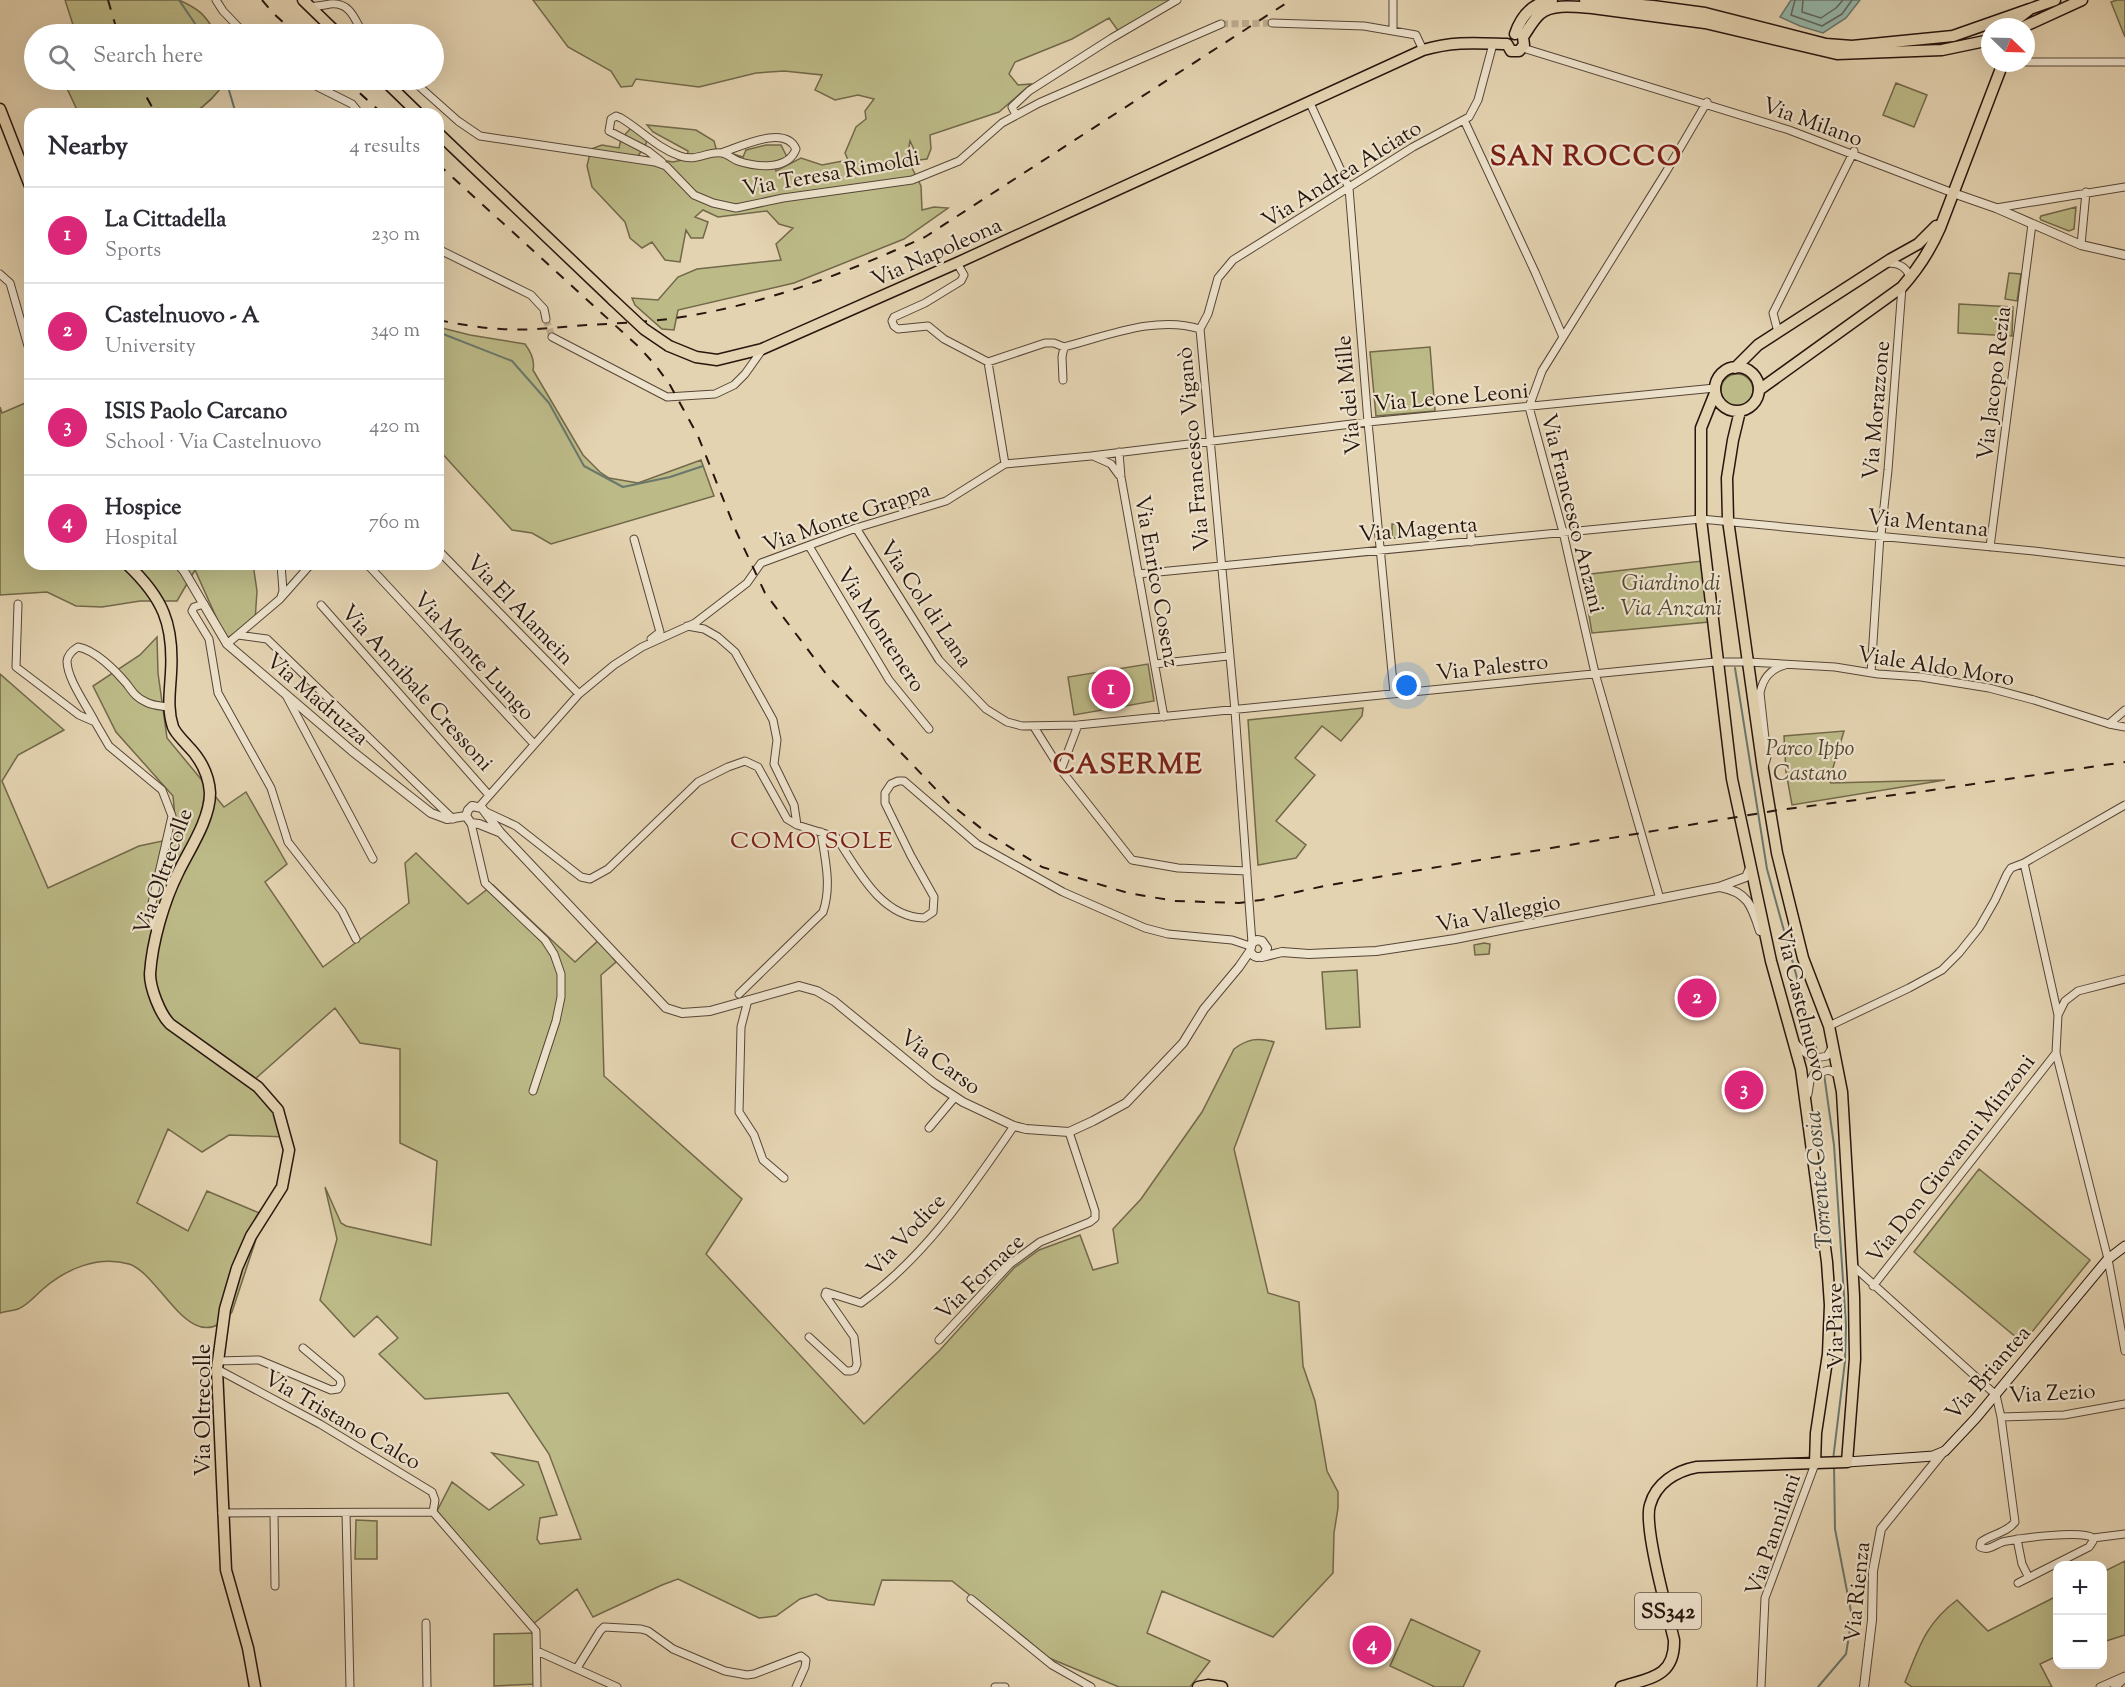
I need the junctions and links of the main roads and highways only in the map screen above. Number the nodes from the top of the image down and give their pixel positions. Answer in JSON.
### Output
{"nodes":[{"id":1,"x":1585,"y":0,"type":"edge"},
{"id":2,"x":2055,"y":0,"type":"edge"},
{"id":3,"x":2082,"y":0,"type":"edge"},
{"id":4,"x":1546,"y":1,"type":"edge"},
{"id":5,"x":306,"y":3,"type":"edge"},
{"id":6,"x":2030,"y":9,"type":"junction"},
{"id":7,"x":2018,"y":18,"type":"edge"},
{"id":8,"x":2035,"y":22,"type":"edge"},
{"id":9,"x":328,"y":24,"type":"edge"},
{"id":10,"x":1976,"y":28,"type":"junction"},
{"id":11,"x":1981,"y":30,"type":"edge"},
{"id":12,"x":1521,"y":42,"type":"junction"},
{"id":13,"x":1981,"y":42,"type":"edge"},
{"id":14,"x":1506,"y":44,"type":"junction"},
{"id":15,"x":2000,"y":72,"type":"edge"},
{"id":16,"x":394,"y":90,"type":"edge"},
{"id":17,"x":413,"y":108,"type":"edge"},
{"id":18,"x":0,"y":110,"type":"edge"},
{"id":19,"x":5,"y":133,"type":"edge"},
{"id":20,"x":444,"y":139,"type":"edge"},
{"id":21,"x":24,"y":173,"type":"edge"},
{"id":22,"x":1944,"y":217,"type":"junction"},
{"id":23,"x":1735,"y":368,"type":"junction"},
{"id":24,"x":1715,"y":390,"type":"junction"},
{"id":25,"x":1759,"y":390,"type":"junction"},
{"id":26,"x":1740,"y":411,"type":"junction"},
{"id":27,"x":134,"y":570,"type":"edge"},
{"id":28,"x":2125,"y":1246,"type":"edge"},
{"id":29,"x":1844,"y":1462,"type":"junction"},
{"id":30,"x":1820,"y":1464,"type":"junction"},
{"id":31,"x":253,"y":1684,"type":"edge"},
{"id":32,"x":1198,"y":1687,"type":"edge"},
{"id":33,"x":1222,"y":1687,"type":"edge"},
{"id":34,"x":1621,"y":1687,"type":"edge"}],
"edges":[{"from":1,"to":10,"type":"main road"},
{"from":2,"to":6,"type":"main road"},
{"from":3,"to":8,"type":"main road"},
{"from":4,"to":12,"type":"main road"},
{"from":5,"to":9,"type":"main road"},
{"from":6,"to":7,"type":"main road"},
{"from":6,"to":10,"type":"main road"},
{"from":10,"to":11,"type":"main road"},
{"from":12,"to":13,"type":"main road"},
{"from":12,"to":14,"type":"main road"},
{"from":12,"to":14,"type":"main road","name":"Via Napoleona"},
{"from":14,"to":20,"type":"main road","name":"Via Napoleona","bridge":true},
{"from":15,"to":22,"type":"main road"},
{"from":16,"to":17,"type":"main road"},
{"from":18,"to":19,"type":"main road"},
{"from":19,"to":21,"type":"main road"},
{"from":22,"to":23,"type":"main road"},
{"from":22,"to":25,"type":"main road"},
{"from":23,"to":24,"type":"main road"},
{"from":23,"to":25,"type":"main road"},
{"from":24,"to":26,"type":"main road"},
{"from":24,"to":30,"type":"main road","name":"Via Castelnuovo"},
{"from":25,"to":26,"type":"main road"},
{"from":26,"to":29,"type":"main road","name":"Via Piave"},
{"from":27,"to":31,"type":"main road","name":"Via Oltrecolle"},
{"from":28,"to":29,"type":"main road","name":"Via Briantea"},
{"from":29,"to":30,"type":"main road"},
{"from":30,"to":34,"type":"main road","number":"SS342"},
{"from":32,"to":33,"type":"main road"}]}
